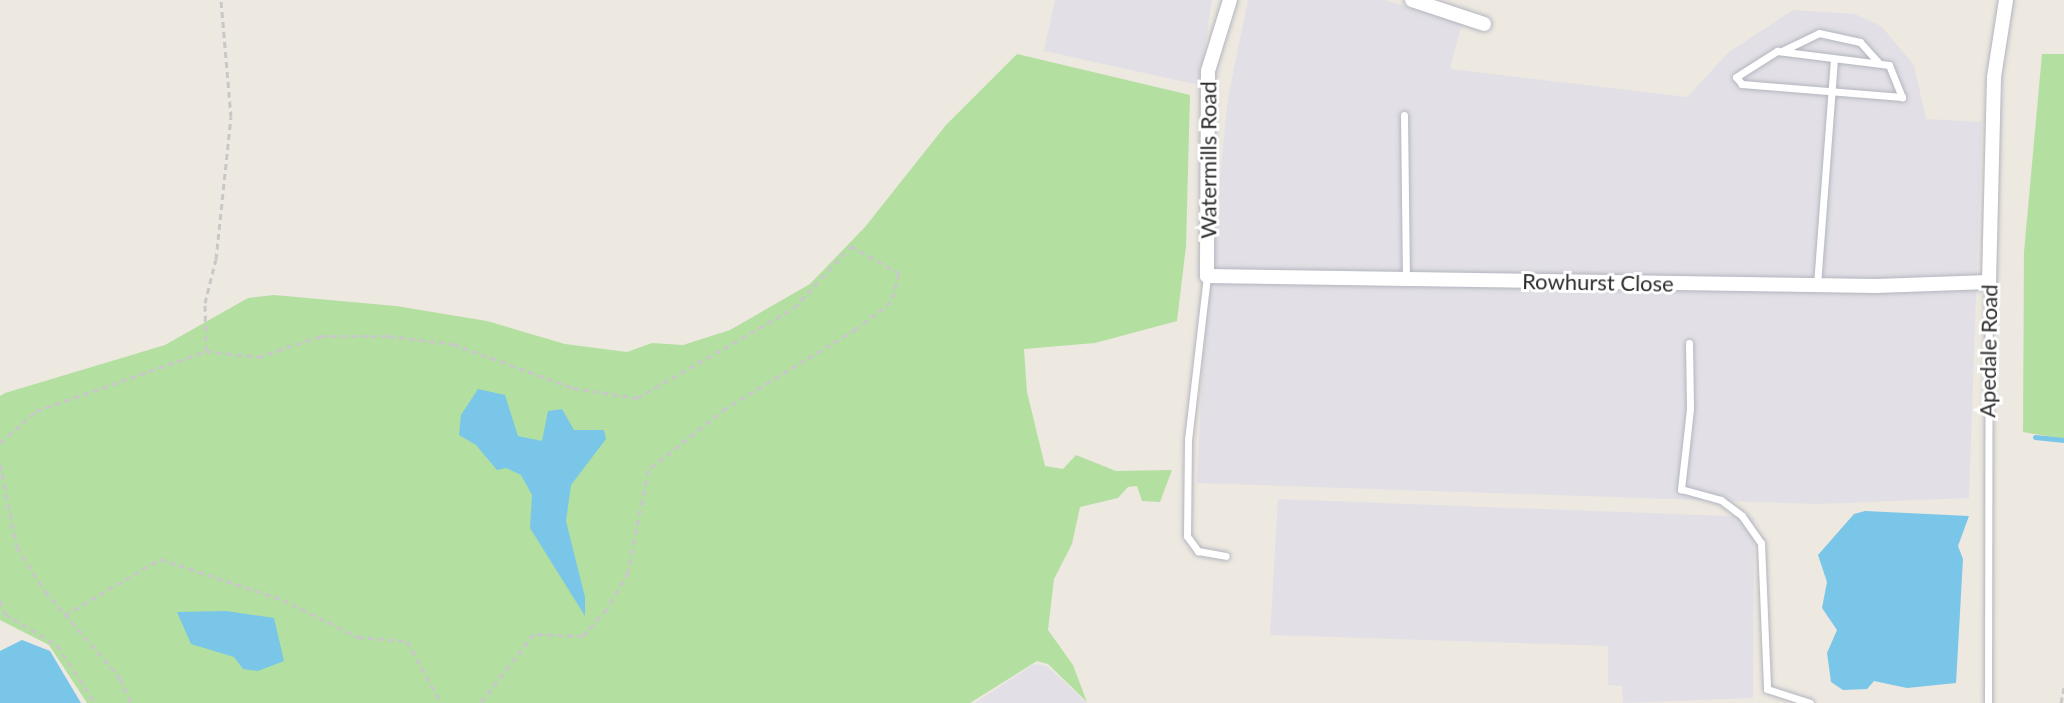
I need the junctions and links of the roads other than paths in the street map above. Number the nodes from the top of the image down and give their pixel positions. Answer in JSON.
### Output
{"nodes":[{"id":1,"x":1230,"y":0,"type":"edge"},
{"id":2,"x":1412,"y":0,"type":"edge"},
{"id":3,"x":2006,"y":0,"type":"edge"},
{"id":4,"x":1484,"y":24,"type":"dead end"},
{"id":5,"x":1782,"y":51,"type":"junction"},
{"id":6,"x":1834,"y":59,"type":"junction"},
{"id":7,"x":1878,"y":62,"type":"junction"},
{"id":8,"x":1833,"y":91,"type":"junction"},
{"id":9,"x":1404,"y":115,"type":"dead end"},
{"id":10,"x":1207,"y":276,"type":"junction"},
{"id":11,"x":1406,"y":279,"type":"junction"},
{"id":12,"x":1989,"y":282,"type":"junction"},
{"id":13,"x":1817,"y":285,"type":"junction"},
{"id":14,"x":1689,"y":343,"type":"dead end"},
{"id":15,"x":1226,"y":556,"type":"dead end"},
{"id":16,"x":1810,"y":703,"type":"edge"},
{"id":17,"x":1988,"y":703,"type":"edge"}],
"edges":[{"from":1,"to":10,"type":"street","name":"Watermills Road"},
{"from":2,"to":4,"type":"street"},
{"from":3,"to":12,"type":"street","name":"Apedale Road"},
{"from":5,"to":6,"type":"lane"},
{"from":5,"to":7,"type":"lane"},
{"from":5,"to":8,"type":"lane"},
{"from":6,"to":7,"type":"lane"},
{"from":6,"to":8,"type":"lane"},
{"from":7,"to":8,"type":"lane"},
{"from":8,"to":13,"type":"lane"},
{"from":9,"to":11,"type":"lane"},
{"from":10,"to":11,"type":"street","name":"Rowhurst Close"},
{"from":10,"to":15,"type":"lane"},
{"from":11,"to":13,"type":"street","name":"Rowhurst Close"},
{"from":12,"to":13,"type":"street","name":"Rowhurst Close"},
{"from":12,"to":17,"type":"lane","name":"Apedale Road"},
{"from":14,"to":16,"type":"lane"}]}
